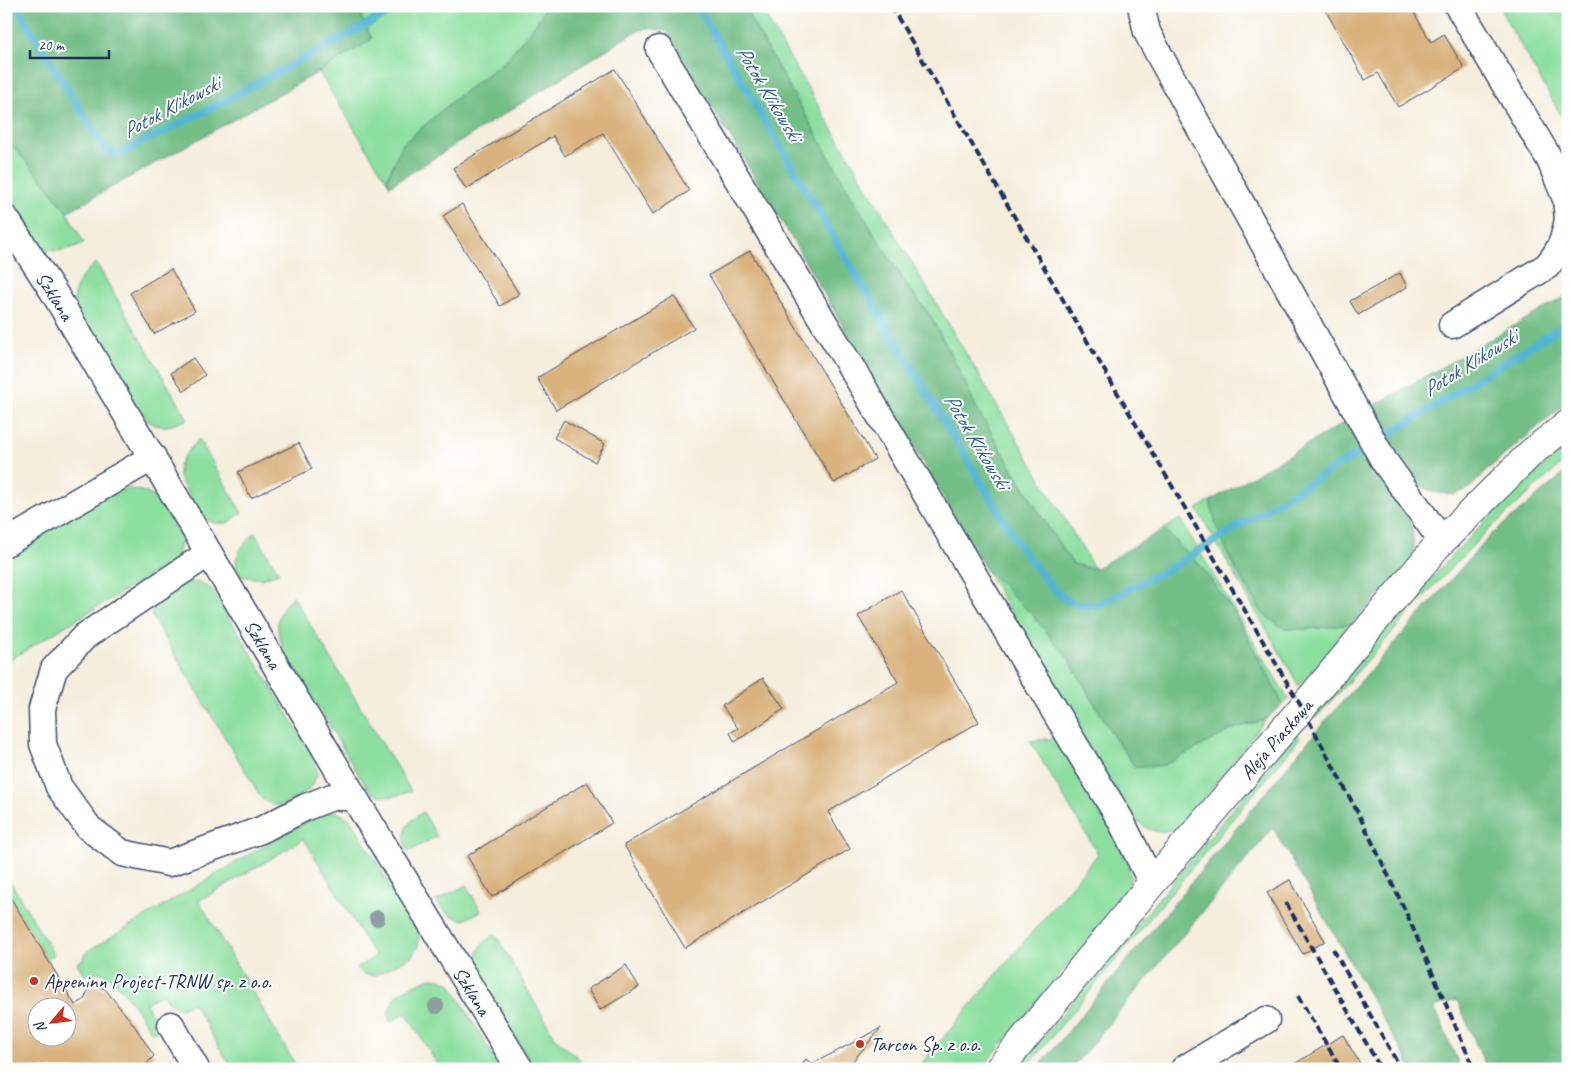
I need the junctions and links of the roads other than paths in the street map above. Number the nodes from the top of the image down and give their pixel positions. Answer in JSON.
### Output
{"nodes":[{"id":1,"x":1141,"y":6,"type":"edge"},
{"id":2,"x":1458,"y":6,"type":"edge"},
{"id":3,"x":659,"y":49,"type":"dead end"},
{"id":4,"x":6,"y":219,"type":"edge"},
{"id":5,"x":1568,"y":219,"type":"edge"},
{"id":6,"x":1452,"y":325,"type":"dead end"},
{"id":7,"x":1568,"y":424,"type":"edge"},
{"id":8,"x":153,"y":458,"type":"junction"},
{"id":9,"x":1442,"y":541,"type":"junction"},
{"id":10,"x":6,"y":543,"type":"edge"},
{"id":11,"x":209,"y":553,"type":"junction"},
{"id":12,"x":354,"y":797,"type":"junction"},
{"id":13,"x":1152,"y":883,"type":"junction"},
{"id":14,"x":1266,"y":1020,"type":"dead end"},
{"id":15,"x":171,"y":1025,"type":"dead end"},
{"id":16,"x":196,"y":1069,"type":"edge"},
{"id":17,"x":520,"y":1069,"type":"edge"},
{"id":18,"x":999,"y":1069,"type":"edge"},
{"id":19,"x":1184,"y":1069,"type":"edge"}],
"edges":[{"from":1,"to":9,"type":"street"},
{"from":2,"to":5,"type":"street"},
{"from":3,"to":13,"type":"street"},
{"from":4,"to":8,"type":"street","name":"Szklana"},
{"from":5,"to":6,"type":"street"},
{"from":7,"to":9,"type":"main road","name":"Aleja Piaskowa"},
{"from":8,"to":10,"type":"street"},
{"from":8,"to":11,"type":"street","name":"Szklana"},
{"from":9,"to":13,"type":"main road","name":"Aleja Piaskowa"},
{"from":11,"to":12,"type":"street","name":"Szklana"},
{"from":11,"to":12,"type":"street"},
{"from":12,"to":17,"type":"street","name":"Szklana"},
{"from":13,"to":18,"type":"main road","name":"Aleja Piaskowa"},
{"from":14,"to":19,"type":"street"},
{"from":15,"to":16,"type":"street"}]}
